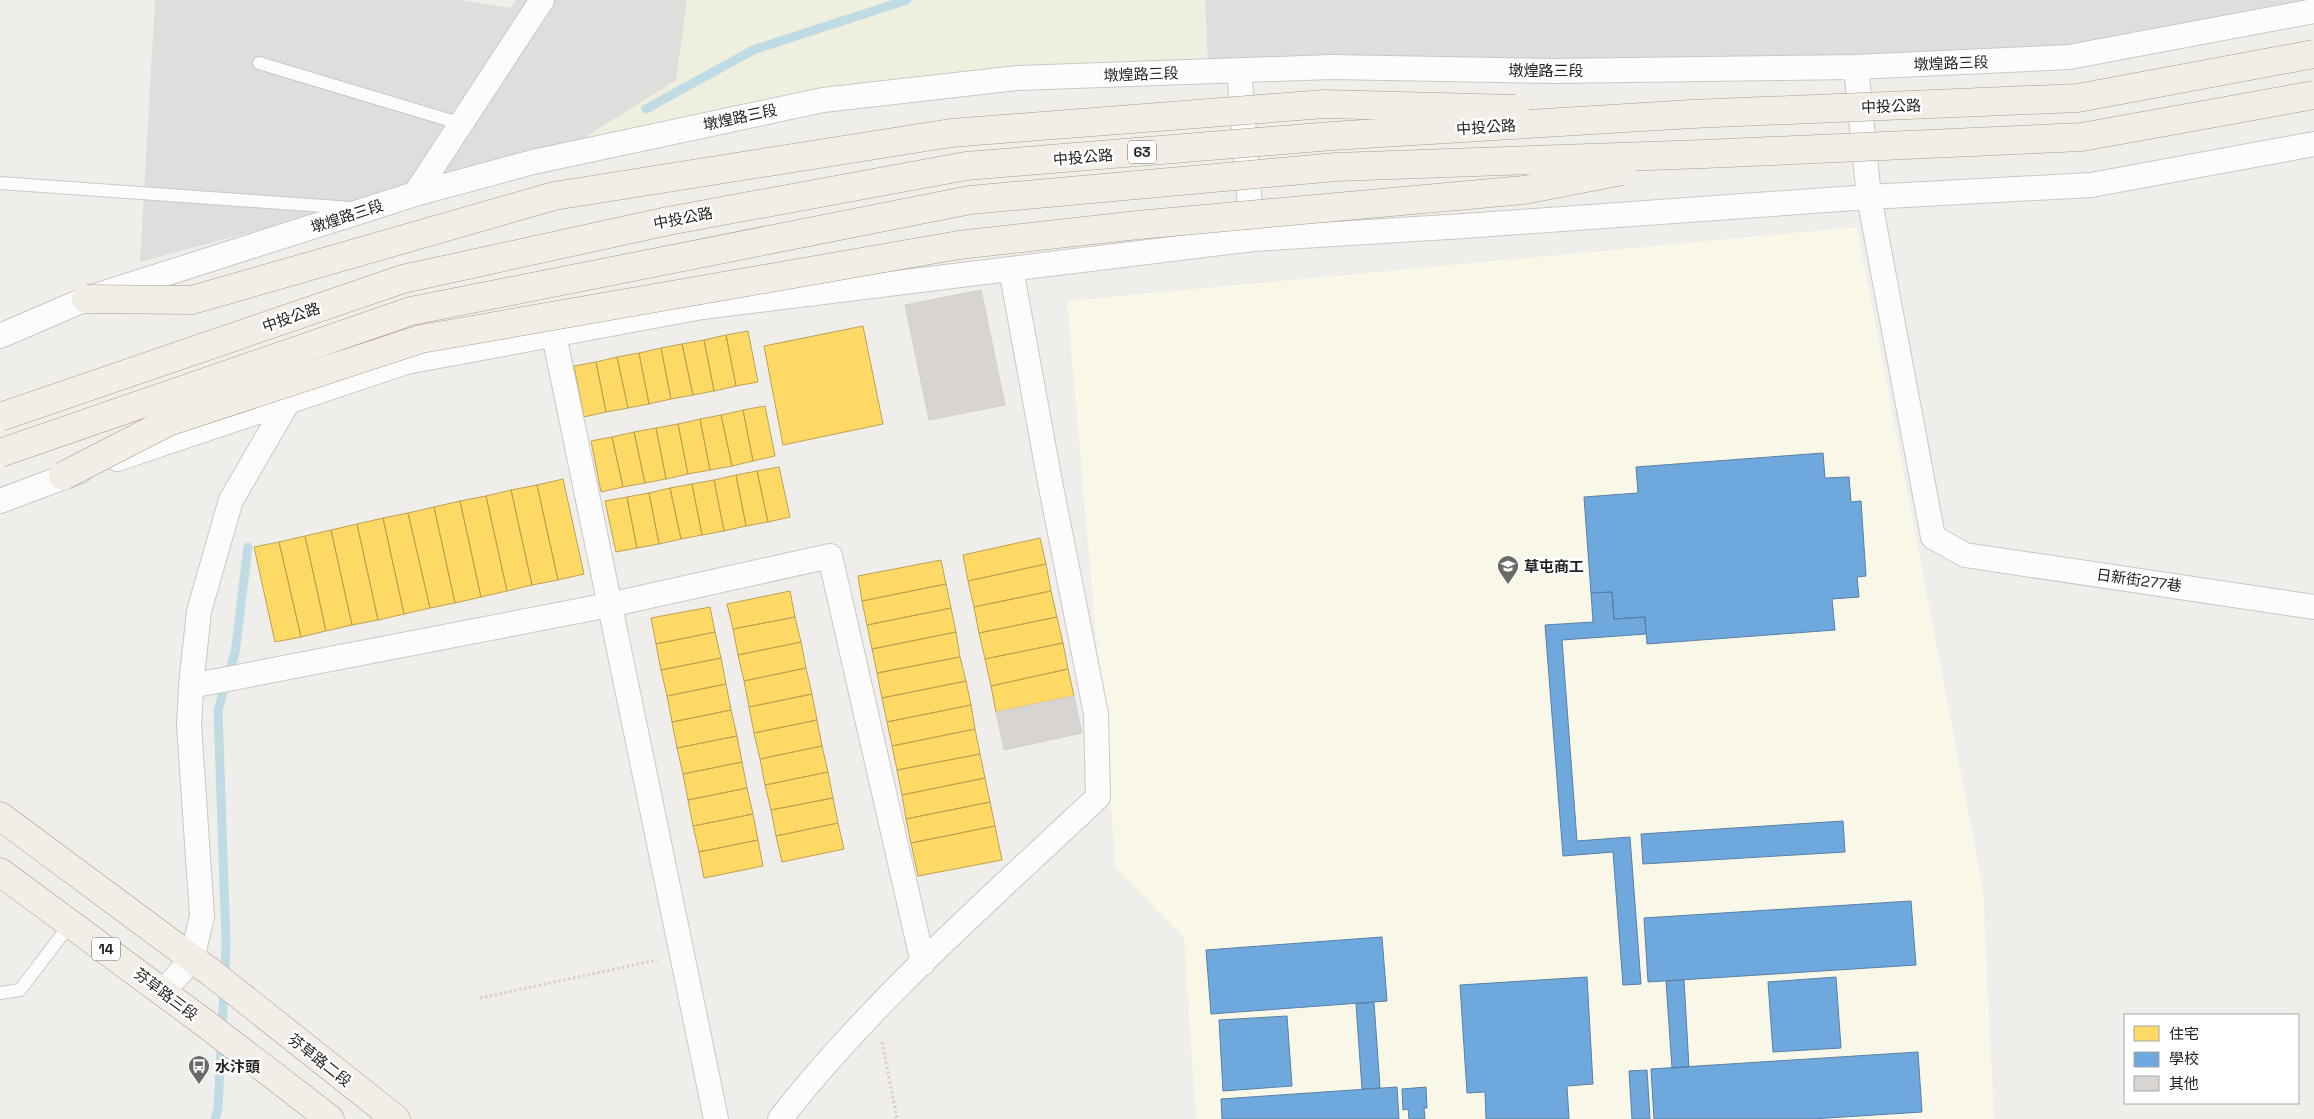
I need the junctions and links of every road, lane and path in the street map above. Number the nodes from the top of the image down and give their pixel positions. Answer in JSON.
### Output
{"nodes":[{"id":1,"x":542,"y":0,"type":"edge"},
{"id":2,"x":2314,"y":11,"type":"edge"},
{"id":3,"x":2314,"y":54,"type":"edge"},
{"id":4,"x":259,"y":63,"type":"dead end"},
{"id":5,"x":1856,"y":67,"type":"junction"},
{"id":6,"x":1239,"y":70,"type":"junction"},
{"id":7,"x":2314,"y":94,"type":"edge"},
{"id":8,"x":1692,"y":114,"type":"junction"},
{"id":9,"x":462,"y":124,"type":"junction"},
{"id":10,"x":2314,"y":144,"type":"edge"},
{"id":11,"x":1705,"y":154,"type":"junction"},
{"id":12,"x":0,"y":183,"type":"edge"},
{"id":13,"x":415,"y":194,"type":"junction"},
{"id":14,"x":1869,"y":197,"type":"junction"},
{"id":15,"x":369,"y":210,"type":"junction"},
{"id":16,"x":1253,"y":238,"type":"junction"},
{"id":17,"x":1012,"y":269,"type":"junction"},
{"id":18,"x":86,"y":299,"type":"junction"},
{"id":19,"x":554,"y":335,"type":"junction"},
{"id":20,"x":0,"y":336,"type":"edge"},
{"id":21,"x":288,"y":402,"type":"junction"},
{"id":22,"x":0,"y":417,"type":"edge"},
{"id":23,"x":0,"y":453,"type":"edge"},
{"id":24,"x":63,"y":476,"type":"junction"},
{"id":25,"x":0,"y":501,"type":"edge"},
{"id":26,"x":609,"y":605,"type":"junction"},
{"id":27,"x":2314,"y":607,"type":"edge"},
{"id":28,"x":191,"y":686,"type":"junction"},
{"id":29,"x":0,"y":816,"type":"edge"},
{"id":30,"x":0,"y":872,"type":"edge"},
{"id":31,"x":71,"y":923,"type":"junction"},
{"id":32,"x":682,"y":955,"type":"junction"},
{"id":33,"x":923,"y":963,"type":"junction"},
{"id":34,"x":202,"y":967,"type":"junction"},
{"id":35,"x":163,"y":992,"type":"junction"},
{"id":36,"x":0,"y":993,"type":"edge"},
{"id":37,"x":480,"y":998,"type":"dead end"},
{"id":38,"x":876,"y":1012,"type":"junction"},
{"id":39,"x":330,"y":1119,"type":"edge"},
{"id":40,"x":396,"y":1119,"type":"edge"},
{"id":41,"x":716,"y":1119,"type":"edge"},
{"id":42,"x":780,"y":1119,"type":"edge"},
{"id":43,"x":897,"y":1119,"type":"edge"}],
"edges":[{"from":1,"to":9,"type":"street"},
{"from":2,"to":5,"type":"street","name":"墩煌路三段"},
{"from":3,"to":8,"type":"main road","name":"中投公路","number":"63","bridge":true},
{"from":4,"to":9,"type":"lane"},
{"from":5,"to":6,"type":"street","name":"墩煌路三段"},
{"from":5,"to":14,"type":"street"},
{"from":6,"to":13,"type":"street","name":"墩煌路三段"},
{"from":6,"to":16,"type":"street"},
{"from":7,"to":11,"type":"main road","number":"63","bridge":true},
{"from":8,"to":18,"type":"main road","bridge":true},
{"from":8,"to":22,"type":"main road","name":"中投公路","number":"63","bridge":true},
{"from":9,"to":13,"type":"street"},
{"from":10,"to":14,"type":"street"},
{"from":11,"to":23,"type":"main road","number":"63","bridge":true},
{"from":11,"to":24,"type":"main road","bridge":true},
{"from":12,"to":15,"type":"lane"},
{"from":13,"to":15,"type":"street","name":"墩煌路三段"},
{"from":14,"to":16,"type":"street"},
{"from":14,"to":27,"type":"street","name":"日新街277巷"},
{"from":15,"to":18,"type":"street","name":"墩煌路三段"},
{"from":16,"to":17,"type":"street"},
{"from":17,"to":19,"type":"street"},
{"from":17,"to":33,"type":"street"},
{"from":18,"to":20,"type":"street","name":"墩煌路三段"},
{"from":19,"to":21,"type":"street"},
{"from":19,"to":26,"type":"street"},
{"from":21,"to":24,"type":"street"},
{"from":21,"to":28,"type":"street"},
{"from":24,"to":25,"type":"street"},
{"from":26,"to":28,"type":"street"},
{"from":26,"to":32,"type":"street"},
{"from":26,"to":33,"type":"street"},
{"from":28,"to":34,"type":"street"},
{"from":29,"to":34,"type":"main road"},
{"from":30,"to":31,"type":"main road","name":"芬草路三段","number":"14"},
{"from":31,"to":35,"type":"main road","name":"芬草路三段","number":"14"},
{"from":31,"to":36,"type":"lane"},
{"from":32,"to":37,"type":"path"},
{"from":32,"to":41,"type":"street"},
{"from":33,"to":38,"type":"street"},
{"from":34,"to":35,"type":"street"},
{"from":34,"to":40,"type":"main road","name":"芬草路二段"},
{"from":35,"to":39,"type":"main road","name":"芬草路三段","number":"14"},
{"from":38,"to":42,"type":"street"},
{"from":38,"to":43,"type":"path"}]}
